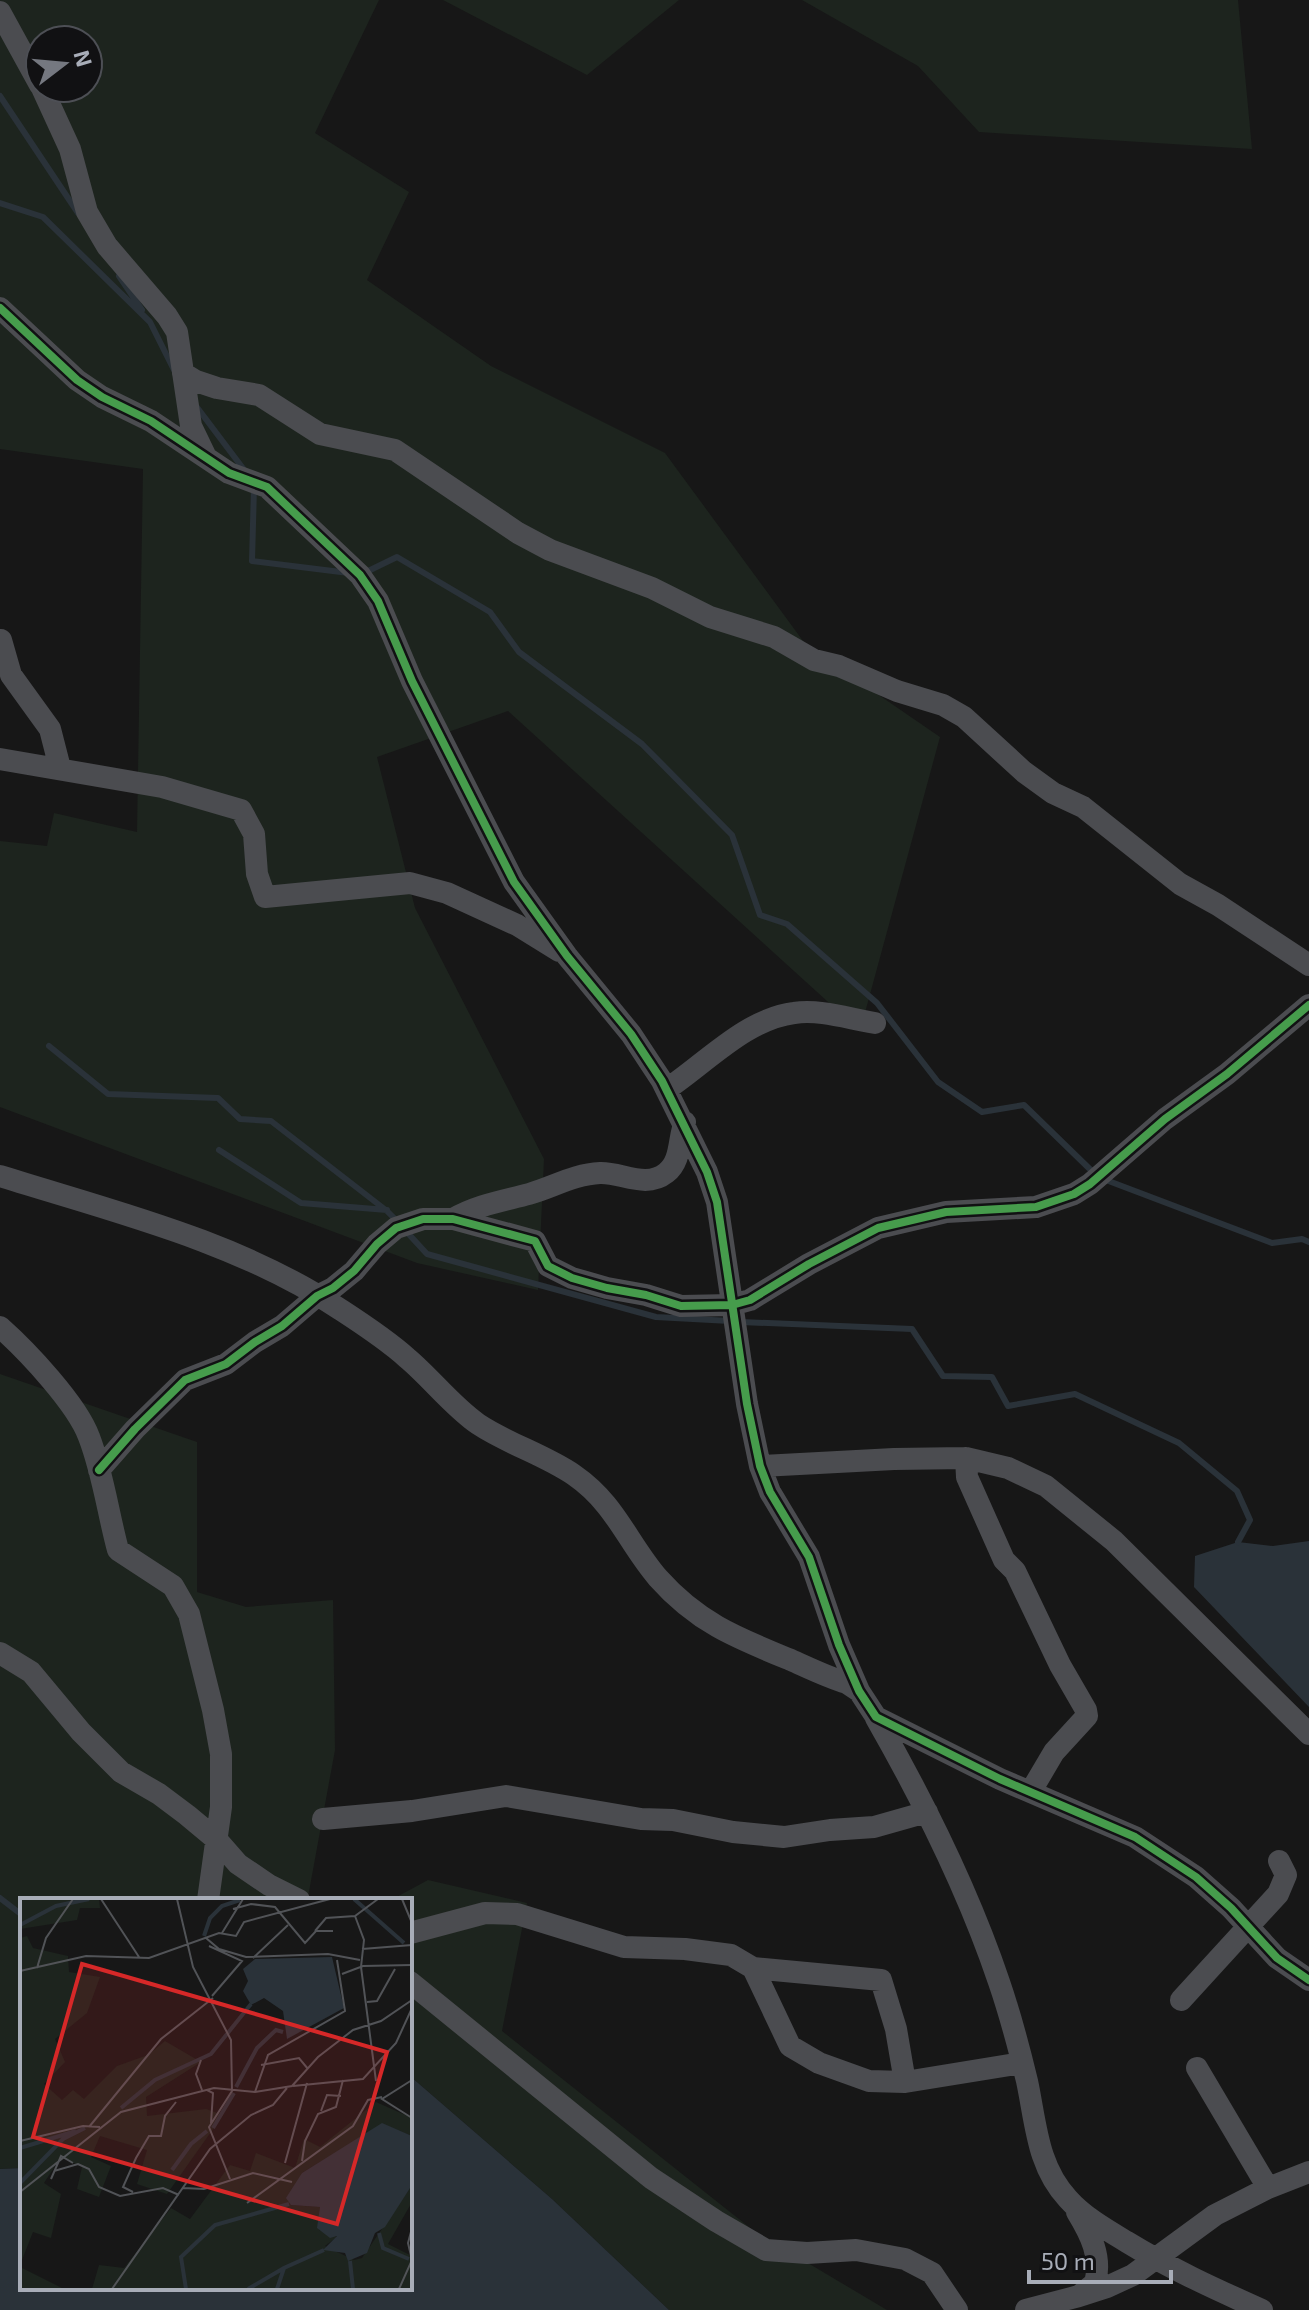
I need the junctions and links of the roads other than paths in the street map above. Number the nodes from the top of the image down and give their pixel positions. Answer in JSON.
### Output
{"nodes":[{"id":1,"x":0,"y":12,"type":"edge"},
{"id":2,"x":24,"y":55,"type":"edge"},
{"id":3,"x":49,"y":104,"type":"edge"},
{"id":4,"x":0,"y":308,"type":"edge"},
{"id":5,"x":183,"y":373,"type":"junction"},
{"id":6,"x":206,"y":458,"type":"junction"},
{"id":7,"x":1,"y":640,"type":"edge"},
{"id":8,"x":0,"y":759,"type":"edge"},
{"id":9,"x":60,"y":768,"type":"junction"},
{"id":10,"x":567,"y":956,"type":"junction"},
{"id":11,"x":1309,"y":965,"type":"edge"},
{"id":12,"x":1309,"y":1005,"type":"edge"},
{"id":13,"x":875,"y":1023,"type":"dead end"},
{"id":14,"x":667,"y":1089,"type":"junction"},
{"id":15,"x":685,"y":1122,"type":"junction"},
{"id":16,"x":0,"y":1176,"type":"edge"},
{"id":17,"x":453,"y":1219,"type":"junction"},
{"id":18,"x":317,"y":1296,"type":"junction"},
{"id":19,"x":732,"y":1305,"type":"junction"},
{"id":20,"x":0,"y":1327,"type":"edge"},
{"id":21,"x":966,"y":1458,"type":"junction"},
{"id":22,"x":760,"y":1466,"type":"junction"},
{"id":23,"x":99,"y":1470,"type":"junction"},
{"id":24,"x":0,"y":1653,"type":"edge"},
{"id":25,"x":859,"y":1691,"type":"junction"},
{"id":26,"x":876,"y":1717,"type":"junction"},
{"id":27,"x":1309,"y":1734,"type":"edge"},
{"id":28,"x":1031,"y":1791,"type":"junction"},
{"id":29,"x":927,"y":1812,"type":"junction"},
{"id":30,"x":323,"y":1819,"type":"dead end"},
{"id":31,"x":217,"y":1840,"type":"junction"},
{"id":32,"x":1279,"y":1861,"type":"dead end"},
{"id":33,"x":208,"y":1898,"type":"edge"},
{"id":34,"x":295,"y":1898,"type":"edge"},
{"id":35,"x":1248,"y":1926,"type":"junction"},
{"id":36,"x":412,"y":1932,"type":"edge"},
{"id":37,"x":753,"y":1968,"type":"junction"},
{"id":38,"x":1309,"y":1980,"type":"edge"},
{"id":39,"x":412,"y":1984,"type":"edge"},
{"id":40,"x":1181,"y":2000,"type":"dead end"},
{"id":41,"x":1022,"y":2063,"type":"junction"},
{"id":42,"x":1197,"y":2068,"type":"dead end"},
{"id":43,"x":905,"y":2082,"type":"junction"},
{"id":44,"x":1309,"y":2172,"type":"edge"},
{"id":45,"x":1268,"y":2188,"type":"junction"},
{"id":46,"x":1070,"y":2201,"type":"junction"},
{"id":47,"x":1154,"y":2258,"type":"junction"},
{"id":48,"x":1079,"y":2296,"type":"junction"},
{"id":49,"x":957,"y":2310,"type":"edge"},
{"id":50,"x":1026,"y":2310,"type":"edge"},
{"id":51,"x":1262,"y":2310,"type":"edge"}],
"edges":[{"from":1,"to":2,"type":"street"},
{"from":3,"to":5,"type":"street"},
{"from":4,"to":6,"type":"street"},
{"from":5,"to":6,"type":"street"},
{"from":5,"to":11,"type":"street"},
{"from":6,"to":10,"type":"street"},
{"from":7,"to":9,"type":"street"},
{"from":8,"to":9,"type":"street"},
{"from":9,"to":10,"type":"street"},
{"from":10,"to":14,"type":"street"},
{"from":12,"to":19,"type":"street"},
{"from":13,"to":14,"type":"street"},
{"from":14,"to":15,"type":"street"},
{"from":15,"to":17,"type":"street"},
{"from":15,"to":19,"type":"street"},
{"from":16,"to":18,"type":"street"},
{"from":17,"to":18,"type":"street"},
{"from":17,"to":19,"type":"street"},
{"from":18,"to":23,"type":"street"},
{"from":18,"to":25,"type":"street"},
{"from":19,"to":22,"type":"street"},
{"from":20,"to":23,"type":"street"},
{"from":21,"to":22,"type":"street"},
{"from":21,"to":27,"type":"street"},
{"from":21,"to":28,"type":"street"},
{"from":22,"to":25,"type":"street"},
{"from":23,"to":31,"type":"street"},
{"from":24,"to":31,"type":"street"},
{"from":25,"to":26,"type":"street"},
{"from":26,"to":28,"type":"street"},
{"from":26,"to":29,"type":"street"},
{"from":28,"to":35,"type":"street"},
{"from":29,"to":30,"type":"street"},
{"from":29,"to":41,"type":"street"},
{"from":31,"to":33,"type":"street"},
{"from":31,"to":34,"type":"street"},
{"from":32,"to":35,"type":"street"},
{"from":35,"to":38,"type":"street"},
{"from":35,"to":40,"type":"street"},
{"from":36,"to":37,"type":"street"},
{"from":37,"to":43,"type":"street"},
{"from":37,"to":43,"type":"street"},
{"from":39,"to":49,"type":"street"},
{"from":41,"to":43,"type":"street"},
{"from":41,"to":46,"type":"street"},
{"from":42,"to":45,"type":"street"},
{"from":44,"to":45,"type":"street"},
{"from":45,"to":47,"type":"street"},
{"from":46,"to":47,"type":"street"},
{"from":46,"to":48,"type":"street"},
{"from":47,"to":48,"type":"street"},
{"from":47,"to":51,"type":"street"},
{"from":48,"to":50,"type":"street"}]}
